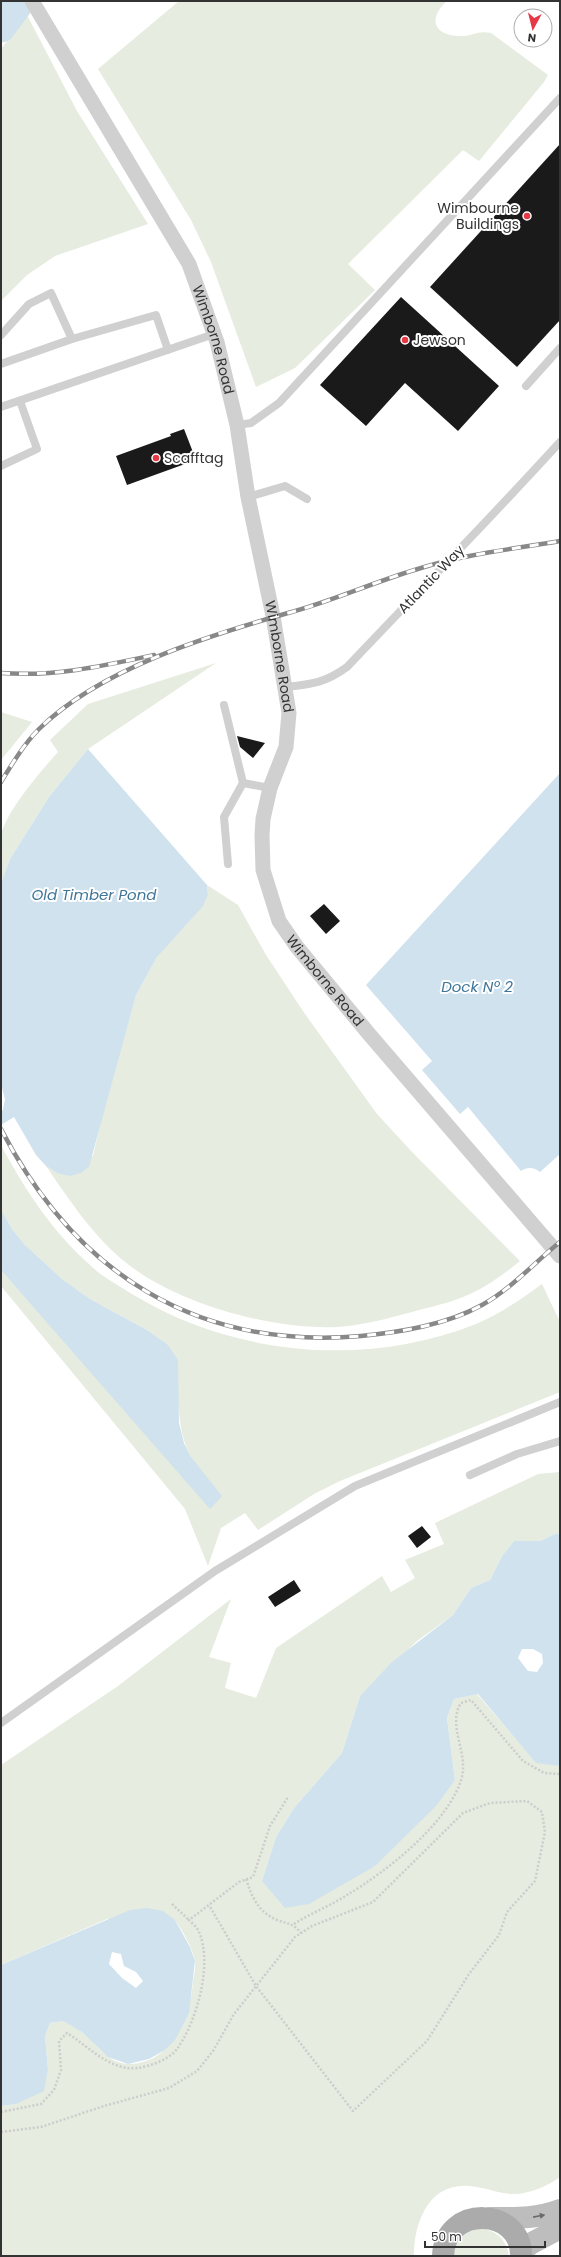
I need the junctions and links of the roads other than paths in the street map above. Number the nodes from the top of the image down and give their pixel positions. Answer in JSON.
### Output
{"nodes":[{"id":1,"x":35,"y":6,"type":"edge"},
{"id":2,"x":560,"y":98,"type":"edge"},
{"id":3,"x":214,"y":334,"type":"junction"},
{"id":4,"x":1,"y":335,"type":"edge"},
{"id":5,"x":72,"y":339,"type":"junction"},
{"id":6,"x":560,"y":348,"type":"edge"},
{"id":7,"x":168,"y":350,"type":"junction"},
{"id":8,"x":1,"y":364,"type":"edge"},
{"id":9,"x":526,"y":386,"type":"dead end"},
{"id":10,"x":20,"y":400,"type":"junction"},
{"id":11,"x":1,"y":407,"type":"edge"},
{"id":12,"x":237,"y":425,"type":"junction"},
{"id":13,"x":560,"y":442,"type":"edge"},
{"id":14,"x":1,"y":466,"type":"edge"},
{"id":15,"x":248,"y":497,"type":"junction"},
{"id":16,"x":307,"y":499,"type":"dead end"},
{"id":17,"x":286,"y":687,"type":"junction"},
{"id":18,"x":224,"y":705,"type":"dead end"},
{"id":19,"x":243,"y":783,"type":"junction"},
{"id":20,"x":270,"y":788,"type":"junction"},
{"id":21,"x":228,"y":864,"type":"dead end"},
{"id":22,"x":560,"y":1256,"type":"edge"},
{"id":23,"x":560,"y":1402,"type":"edge"},
{"id":24,"x":560,"y":1441,"type":"edge"},
{"id":25,"x":470,"y":1475,"type":"dead end"},
{"id":26,"x":1,"y":1723,"type":"edge"},
{"id":27,"x":560,"y":2210,"type":"edge"},
{"id":28,"x":490,"y":2218,"type":"junction"},
{"id":29,"x":560,"y":2228,"type":"edge"},
{"id":30,"x":521,"y":2254,"type":"edge"},
{"id":31,"x":443,"y":2256,"type":"edge"}],
"edges":[{"from":1,"to":3,"type":"street","name":"Wimborne Road"},
{"from":2,"to":12,"type":"lane"},
{"from":3,"to":7,"type":"lane"},
{"from":3,"to":12,"type":"street","name":"Wimborne Road"},
{"from":4,"to":5,"type":"lane"},
{"from":5,"to":7,"type":"lane"},
{"from":5,"to":8,"type":"lane"},
{"from":6,"to":9,"type":"lane"},
{"from":7,"to":10,"type":"lane"},
{"from":10,"to":11,"type":"lane"},
{"from":10,"to":14,"type":"lane"},
{"from":12,"to":15,"type":"street","name":"Wimborne Road"},
{"from":13,"to":17,"type":"lane","name":"Atlantic Way"},
{"from":15,"to":16,"type":"lane"},
{"from":15,"to":17,"type":"street","name":"Wimborne Road"},
{"from":17,"to":20,"type":"street","name":"Wimborne Road"},
{"from":18,"to":19,"type":"lane"},
{"from":19,"to":20,"type":"lane"},
{"from":19,"to":21,"type":"lane"},
{"from":20,"to":22,"type":"street","name":"Wimborne Road"},
{"from":23,"to":26,"type":"lane"},
{"from":24,"to":25,"type":"lane"},
{"from":28,"to":27,"type":"street","one_way":true},
{"from":28,"to":30,"type":"main road"},
{"from":28,"to":31,"type":"main road"},
{"from":29,"to":30,"type":"street"}]}
